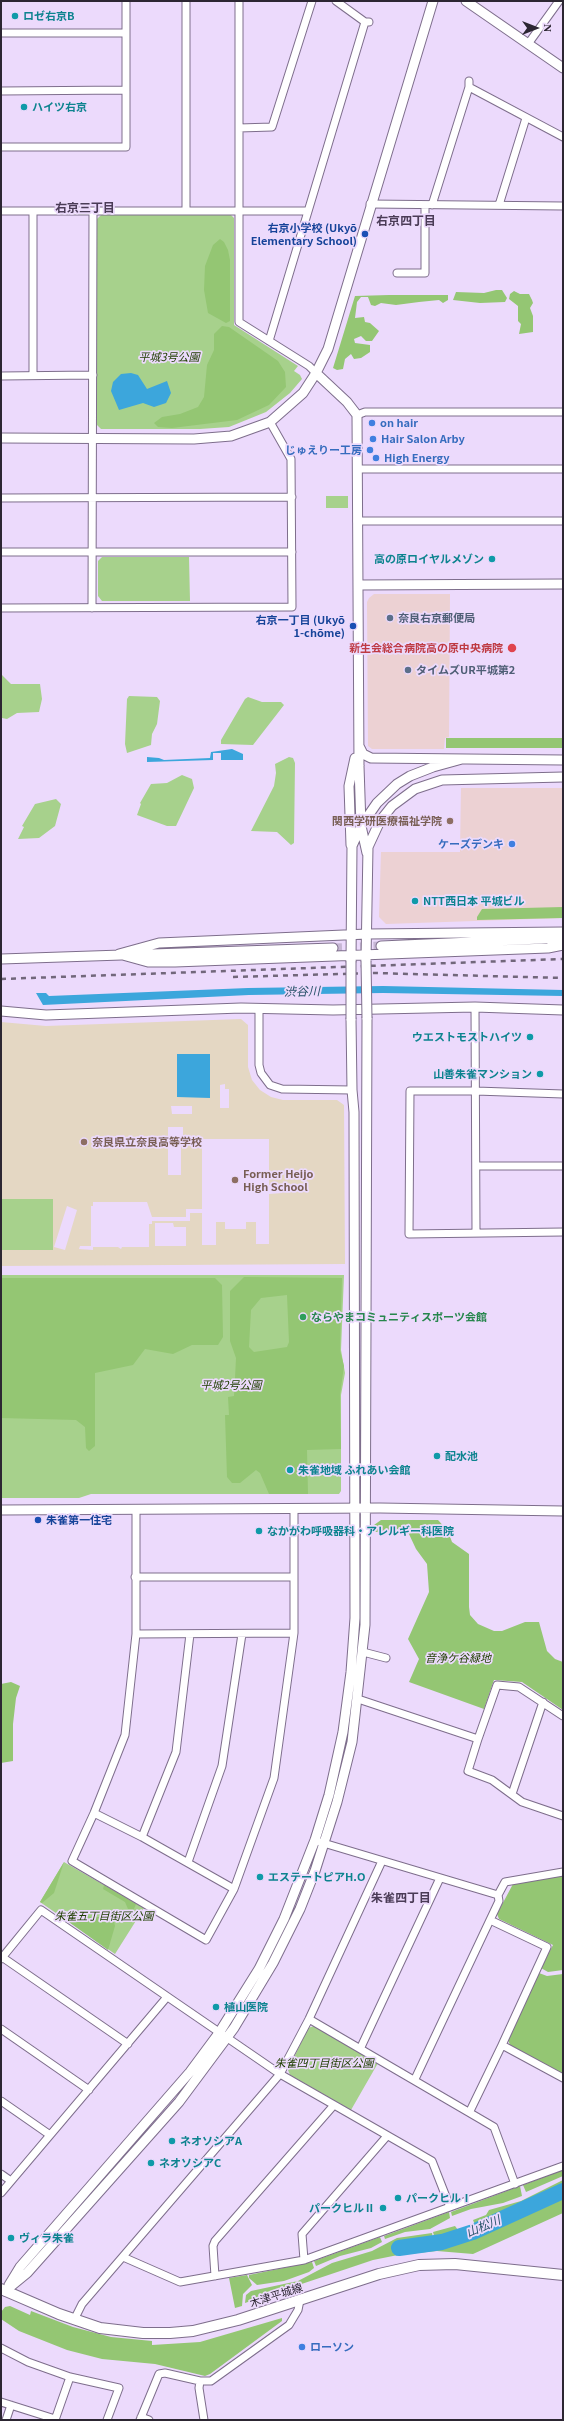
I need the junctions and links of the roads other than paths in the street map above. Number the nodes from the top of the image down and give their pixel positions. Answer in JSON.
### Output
{"nodes":[{"id":1,"x":126,"y":1,"type":"edge"},
{"id":2,"x":186,"y":1,"type":"edge"},
{"id":3,"x":239,"y":1,"type":"edge"},
{"id":4,"x":312,"y":1,"type":"edge"},
{"id":5,"x":336,"y":1,"type":"edge"},
{"id":6,"x":433,"y":1,"type":"edge"},
{"id":7,"x":466,"y":1,"type":"edge"},
{"id":8,"x":558,"y":1,"type":"edge"},
{"id":9,"x":1,"y":33,"type":"edge"},
{"id":10,"x":126,"y":33,"type":"junction"},
{"id":11,"x":528,"y":44,"type":"junction"},
{"id":12,"x":563,"y":68,"type":"edge"},
{"id":13,"x":126,"y":90,"type":"junction"},
{"id":14,"x":1,"y":91,"type":"edge"},
{"id":15,"x":526,"y":118,"type":"junction"},
{"id":16,"x":239,"y":128,"type":"junction"},
{"id":17,"x":563,"y":137,"type":"edge"},
{"id":18,"x":1,"y":147,"type":"edge"},
{"id":19,"x":370,"y":204,"type":"junction"},
{"id":20,"x":429,"y":205,"type":"junction"},
{"id":21,"x":499,"y":206,"type":"junction"},
{"id":22,"x":563,"y":206,"type":"edge"},
{"id":23,"x":1,"y":211,"type":"edge"},
{"id":24,"x":33,"y":211,"type":"junction"},
{"id":25,"x":93,"y":211,"type":"junction"},
{"id":26,"x":186,"y":211,"type":"junction"},
{"id":27,"x":239,"y":211,"type":"junction"},
{"id":28,"x":308,"y":211,"type":"junction"},
{"id":29,"x":397,"y":273,"type":"dead end"},
{"id":30,"x":269,"y":340,"type":"junction"},
{"id":31,"x":316,"y":373,"type":"junction"},
{"id":32,"x":32,"y":375,"type":"junction"},
{"id":33,"x":93,"y":375,"type":"junction"},
{"id":34,"x":1,"y":376,"type":"edge"},
{"id":35,"x":563,"y":412,"type":"edge"},
{"id":36,"x":357,"y":415,"type":"junction"},
{"id":37,"x":270,"y":422,"type":"junction"},
{"id":38,"x":1,"y":438,"type":"edge"},
{"id":39,"x":91,"y":438,"type":"junction"},
{"id":40,"x":357,"y":469,"type":"junction"},
{"id":41,"x":563,"y":469,"type":"edge"},
{"id":42,"x":292,"y":497,"type":"junction"},
{"id":43,"x":1,"y":498,"type":"edge"},
{"id":44,"x":91,"y":498,"type":"junction"},
{"id":45,"x":357,"y":521,"type":"junction"},
{"id":46,"x":563,"y":521,"type":"edge"},
{"id":47,"x":1,"y":552,"type":"edge"},
{"id":48,"x":292,"y":552,"type":"junction"},
{"id":49,"x":92,"y":553,"type":"junction"},
{"id":50,"x":563,"y":584,"type":"edge"},
{"id":51,"x":358,"y":585,"type":"junction"},
{"id":52,"x":1,"y":608,"type":"edge"},
{"id":53,"x":92,"y":608,"type":"junction"},
{"id":54,"x":358,"y":745,"type":"junction"},
{"id":55,"x":462,"y":759,"type":"junction"},
{"id":56,"x":563,"y":760,"type":"edge"},
{"id":57,"x":563,"y":777,"type":"edge"},
{"id":58,"x":350,"y":811,"type":"junction"},
{"id":59,"x":380,"y":821,"type":"junction"},
{"id":60,"x":361,"y":826,"type":"junction"},
{"id":61,"x":352,"y":852,"type":"junction"},
{"id":62,"x":367,"y":853,"type":"junction"},
{"id":63,"x":563,"y":932,"type":"edge"},
{"id":64,"x":367,"y":934,"type":"junction"},
{"id":65,"x":351,"y":936,"type":"junction"},
{"id":66,"x":563,"y":938,"type":"edge"},
{"id":67,"x":563,"y":945,"type":"edge"},
{"id":68,"x":381,"y":946,"type":"tunnel mouth"},
{"id":69,"x":333,"y":948,"type":"tunnel mouth"},
{"id":70,"x":119,"y":954,"type":"junction"},
{"id":71,"x":351,"y":958,"type":"junction"},
{"id":72,"x":366,"y":958,"type":"junction"},
{"id":73,"x":1,"y":959,"type":"edge"},
{"id":74,"x":475,"y":1006,"type":"junction"},
{"id":75,"x":259,"y":1009,"type":"junction"},
{"id":76,"x":563,"y":1010,"type":"edge"},
{"id":77,"x":1,"y":1011,"type":"edge"},
{"id":78,"x":352,"y":1090,"type":"junction"},
{"id":79,"x":476,"y":1091,"type":"junction"},
{"id":80,"x":563,"y":1094,"type":"edge"},
{"id":81,"x":476,"y":1166,"type":"junction"},
{"id":82,"x":563,"y":1166,"type":"edge"},
{"id":83,"x":476,"y":1232,"type":"junction"},
{"id":84,"x":563,"y":1232,"type":"edge"},
{"id":85,"x":356,"y":1508,"type":"junction"},
{"id":86,"x":365,"y":1508,"type":"junction"},
{"id":87,"x":294,"y":1509,"type":"junction"},
{"id":88,"x":1,"y":1510,"type":"edge"},
{"id":89,"x":136,"y":1510,"type":"junction"},
{"id":90,"x":563,"y":1511,"type":"edge"},
{"id":91,"x":135,"y":1577,"type":"junction"},
{"id":92,"x":294,"y":1577,"type":"junction"},
{"id":93,"x":294,"y":1633,"type":"junction"},
{"id":94,"x":136,"y":1634,"type":"junction"},
{"id":95,"x":190,"y":1634,"type":"junction"},
{"id":96,"x":242,"y":1634,"type":"junction"},
{"id":97,"x":363,"y":1652,"type":"junction"},
{"id":98,"x":386,"y":1658,"type":"dead end"},
{"id":99,"x":358,"y":1700,"type":"junction"},
{"id":100,"x":543,"y":1702,"type":"junction"},
{"id":101,"x":563,"y":1716,"type":"edge"},
{"id":102,"x":478,"y":1739,"type":"junction"},
{"id":103,"x":512,"y":1794,"type":"junction"},
{"id":104,"x":94,"y":1813,"type":"junction"},
{"id":105,"x":563,"y":1815,"type":"edge"},
{"id":106,"x":142,"y":1837,"type":"junction"},
{"id":107,"x":315,"y":1840,"type":"junction"},
{"id":108,"x":325,"y":1844,"type":"junction"},
{"id":109,"x":382,"y":1861,"type":"junction"},
{"id":110,"x":188,"y":1862,"type":"junction"},
{"id":111,"x":563,"y":1872,"type":"edge"},
{"id":112,"x":440,"y":1878,"type":"junction"},
{"id":113,"x":234,"y":1889,"type":"junction"},
{"id":114,"x":498,"y":1895,"type":"junction"},
{"id":115,"x":490,"y":1920,"type":"junction"},
{"id":116,"x":2,"y":1958,"type":"edge"},
{"id":117,"x":168,"y":1997,"type":"junction"},
{"id":118,"x":310,"y":2019,"type":"junction"},
{"id":119,"x":1,"y":2029,"type":"edge"},
{"id":120,"x":219,"y":2033,"type":"junction"},
{"id":121,"x":227,"y":2038,"type":"junction"},
{"id":122,"x":128,"y":2044,"type":"junction"},
{"id":123,"x":502,"y":2045,"type":"junction"},
{"id":124,"x":361,"y":2047,"type":"junction"},
{"id":125,"x":280,"y":2074,"type":"junction"},
{"id":126,"x":563,"y":2078,"type":"edge"},
{"id":127,"x":415,"y":2079,"type":"junction"},
{"id":128,"x":89,"y":2090,"type":"junction"},
{"id":129,"x":1,"y":2101,"type":"edge"},
{"id":130,"x":334,"y":2105,"type":"junction"},
{"id":131,"x":470,"y":2111,"type":"junction"},
{"id":132,"x":50,"y":2135,"type":"junction"},
{"id":133,"x":387,"y":2136,"type":"junction"},
{"id":134,"x":563,"y":2166,"type":"edge"},
{"id":135,"x":1,"y":2174,"type":"edge"},
{"id":136,"x":11,"y":2181,"type":"junction"},
{"id":137,"x":515,"y":2184,"type":"junction"},
{"id":138,"x":1,"y":2193,"type":"edge"},
{"id":139,"x":450,"y":2207,"type":"junction"},
{"id":140,"x":123,"y":2257,"type":"junction"},
{"id":141,"x":304,"y":2260,"type":"junction"},
{"id":142,"x":563,"y":2275,"type":"edge"},
{"id":143,"x":215,"y":2276,"type":"junction"},
{"id":144,"x":2,"y":2292,"type":"edge"},
{"id":145,"x":300,"y":2300,"type":"junction"},
{"id":146,"x":74,"y":2320,"type":"junction"},
{"id":147,"x":1,"y":2348,"type":"edge"},
{"id":148,"x":70,"y":2378,"type":"junction"},
{"id":149,"x":200,"y":2381,"type":"junction"},
{"id":150,"x":1,"y":2402,"type":"edge"},
{"id":151,"x":11,"y":2405,"type":"junction"},
{"id":152,"x":141,"y":2419,"type":"edge"},
{"id":153,"x":6,"y":2420,"type":"edge"},
{"id":154,"x":55,"y":2420,"type":"edge"},
{"id":155,"x":107,"y":2420,"type":"edge"},
{"id":156,"x":149,"y":2420,"type":"edge"},
{"id":157,"x":204,"y":2420,"type":"edge"}],
"edges":[{"from":1,"to":10,"type":"street"},
{"from":2,"to":26,"type":"street"},
{"from":3,"to":16,"type":"street"},
{"from":4,"to":16,"type":"street"},
{"from":5,"to":28,"type":"street"},
{"from":6,"to":19,"type":"street"},
{"from":7,"to":11,"type":"street"},
{"from":8,"to":11,"type":"street"},
{"from":9,"to":10,"type":"street"},
{"from":10,"to":13,"type":"street"},
{"from":11,"to":12,"type":"street"},
{"from":13,"to":14,"type":"street"},
{"from":13,"to":18,"type":"street"},
{"from":15,"to":17,"type":"street"},
{"from":15,"to":20,"type":"street"},
{"from":15,"to":21,"type":"street"},
{"from":16,"to":27,"type":"street"},
{"from":19,"to":20,"type":"street"},
{"from":19,"to":31,"type":"street"},
{"from":20,"to":21,"type":"street"},
{"from":20,"to":29,"type":"street"},
{"from":21,"to":22,"type":"street"},
{"from":23,"to":24,"type":"street"},
{"from":24,"to":25,"type":"street"},
{"from":24,"to":32,"type":"street"},
{"from":25,"to":26,"type":"street"},
{"from":25,"to":33,"type":"street"},
{"from":26,"to":27,"type":"street"},
{"from":27,"to":28,"type":"street"},
{"from":27,"to":30,"type":"street"},
{"from":28,"to":30,"type":"street"},
{"from":30,"to":31,"type":"street"},
{"from":31,"to":36,"type":"street"},
{"from":31,"to":37,"type":"street"},
{"from":32,"to":33,"type":"street"},
{"from":32,"to":34,"type":"street"},
{"from":33,"to":39,"type":"street"},
{"from":35,"to":36,"type":"street"},
{"from":36,"to":40,"type":"street"},
{"from":37,"to":39,"type":"street"},
{"from":37,"to":42,"type":"street"},
{"from":38,"to":39,"type":"street"},
{"from":39,"to":44,"type":"street"},
{"from":40,"to":41,"type":"street"},
{"from":40,"to":45,"type":"street"},
{"from":42,"to":44,"type":"street"},
{"from":42,"to":48,"type":"street"},
{"from":43,"to":44,"type":"street"},
{"from":44,"to":49,"type":"street"},
{"from":45,"to":46,"type":"street"},
{"from":45,"to":51,"type":"street"},
{"from":47,"to":49,"type":"street"},
{"from":48,"to":49,"type":"street"},
{"from":48,"to":53,"type":"street"},
{"from":49,"to":53,"type":"street"},
{"from":50,"to":51,"type":"street"},
{"from":51,"to":54,"type":"street"},
{"from":52,"to":53,"type":"street"},
{"from":54,"to":55,"type":"street"},
{"from":54,"to":58,"type":"street"},
{"from":54,"to":60,"type":"street"},
{"from":55,"to":56,"type":"street"},
{"from":55,"to":60,"type":"street"},
{"from":57,"to":59,"type":"street"},
{"from":58,"to":60,"type":"street"},
{"from":58,"to":61,"type":"street"},
{"from":59,"to":60,"type":"street"},
{"from":59,"to":62,"type":"street"},
{"from":60,"to":61,"type":"street"},
{"from":60,"to":62,"type":"street"},
{"from":61,"to":65,"type":"street"},
{"from":62,"to":64,"type":"street"},
{"from":63,"to":64,"type":"street"},
{"from":64,"to":65,"type":"street"},
{"from":64,"to":72,"type":"street"},
{"from":65,"to":70,"type":"street"},
{"from":65,"to":71,"type":"street"},
{"from":66,"to":68,"type":"street"},
{"from":67,"to":72,"type":"street"},
{"from":69,"to":70,"type":"street"},
{"from":70,"to":71,"type":"street"},
{"from":70,"to":73,"type":"street"},
{"from":71,"to":72,"type":"street"},
{"from":71,"to":78,"type":"street","bridge":true},
{"from":72,"to":86,"type":"street","bridge":true},
{"from":74,"to":75,"type":"street"},
{"from":74,"to":76,"type":"street"},
{"from":74,"to":79,"type":"street"},
{"from":75,"to":77,"type":"street"},
{"from":75,"to":78,"type":"street"},
{"from":78,"to":85,"type":"street"},
{"from":79,"to":80,"type":"street"},
{"from":79,"to":81,"type":"street"},
{"from":79,"to":83,"type":"street"},
{"from":81,"to":82,"type":"street"},
{"from":81,"to":83,"type":"street"},
{"from":83,"to":84,"type":"street"},
{"from":85,"to":86,"type":"street"},
{"from":85,"to":87,"type":"street"},
{"from":85,"to":107,"type":"street"},
{"from":86,"to":90,"type":"street"},
{"from":86,"to":97,"type":"street"},
{"from":87,"to":89,"type":"street"},
{"from":87,"to":92,"type":"street"},
{"from":88,"to":89,"type":"street"},
{"from":89,"to":91,"type":"street"},
{"from":91,"to":92,"type":"street"},
{"from":91,"to":94,"type":"street"},
{"from":92,"to":93,"type":"street"},
{"from":93,"to":96,"type":"street"},
{"from":93,"to":113,"type":"street"},
{"from":94,"to":95,"type":"street"},
{"from":94,"to":104,"type":"street"},
{"from":95,"to":96,"type":"street"},
{"from":95,"to":106,"type":"street"},
{"from":96,"to":110,"type":"street"},
{"from":97,"to":98,"type":"street"},
{"from":97,"to":99,"type":"street"},
{"from":99,"to":102,"type":"street"},
{"from":99,"to":108,"type":"street"},
{"from":100,"to":101,"type":"street"},
{"from":100,"to":102,"type":"street"},
{"from":100,"to":103,"type":"street"},
{"from":102,"to":103,"type":"street"},
{"from":103,"to":105,"type":"street"},
{"from":104,"to":106,"type":"street"},
{"from":104,"to":113,"type":"street"},
{"from":106,"to":110,"type":"street"},
{"from":107,"to":108,"type":"street"},
{"from":107,"to":120,"type":"street"},
{"from":108,"to":109,"type":"street"},
{"from":108,"to":121,"type":"street"},
{"from":109,"to":112,"type":"street"},
{"from":109,"to":118,"type":"street"},
{"from":110,"to":113,"type":"street"},
{"from":111,"to":114,"type":"street"},
{"from":112,"to":114,"type":"street"},
{"from":112,"to":124,"type":"street"},
{"from":114,"to":115,"type":"street"},
{"from":115,"to":123,"type":"street"},
{"from":115,"to":127,"type":"street"},
{"from":116,"to":117,"type":"street"},
{"from":116,"to":122,"type":"street"},
{"from":117,"to":120,"type":"street"},
{"from":117,"to":122,"type":"street"},
{"from":118,"to":124,"type":"street"},
{"from":118,"to":125,"type":"street"},
{"from":119,"to":128,"type":"street"},
{"from":120,"to":121,"type":"street"},
{"from":120,"to":144,"type":"street"},
{"from":121,"to":125,"type":"street"},
{"from":121,"to":144,"type":"street"},
{"from":122,"to":128,"type":"street"},
{"from":123,"to":126,"type":"street"},
{"from":123,"to":131,"type":"street"},
{"from":124,"to":127,"type":"street"},
{"from":125,"to":130,"type":"street"},
{"from":125,"to":140,"type":"street"},
{"from":127,"to":131,"type":"street"},
{"from":128,"to":132,"type":"street"},
{"from":129,"to":132,"type":"street"},
{"from":130,"to":133,"type":"street"},
{"from":130,"to":143,"type":"street"},
{"from":131,"to":137,"type":"street"},
{"from":132,"to":136,"type":"street"},
{"from":133,"to":139,"type":"street"},
{"from":133,"to":141,"type":"street"},
{"from":134,"to":137,"type":"street"},
{"from":135,"to":136,"type":"street"},
{"from":136,"to":138,"type":"street"},
{"from":137,"to":139,"type":"street"},
{"from":139,"to":141,"type":"street"},
{"from":140,"to":143,"type":"street"},
{"from":140,"to":146,"type":"street"},
{"from":141,"to":143,"type":"street"},
{"from":142,"to":145,"type":"main road","name":"木津平城線"},
{"from":144,"to":146,"type":"main road","name":"木津平城線"},
{"from":145,"to":146,"type":"main road","name":"木津平城線"},
{"from":145,"to":149,"type":"street"},
{"from":147,"to":148,"type":"street"},
{"from":148,"to":154,"type":"street"},
{"from":148,"to":155,"type":"street"},
{"from":149,"to":152,"type":"street"},
{"from":149,"to":157,"type":"street"},
{"from":150,"to":151,"type":"street"},
{"from":151,"to":153,"type":"street"},
{"from":151,"to":154,"type":"street"},
{"from":152,"to":156,"type":"street"}]}
